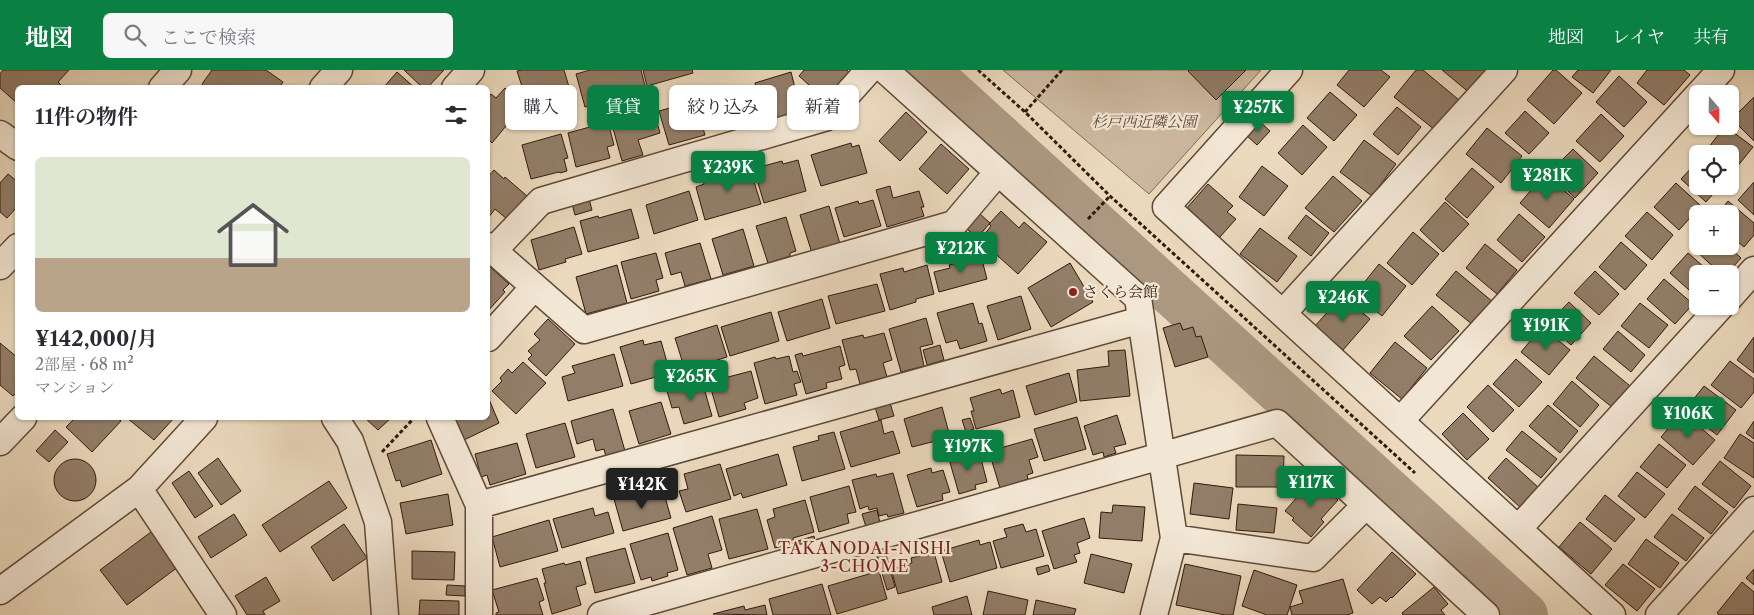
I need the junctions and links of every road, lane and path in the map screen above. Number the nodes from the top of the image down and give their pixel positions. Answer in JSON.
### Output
{"nodes":[{"id":1,"x":178,"y":70,"type":"edge"},
{"id":2,"x":339,"y":70,"type":"edge"},
{"id":3,"x":471,"y":70,"type":"edge"},
{"id":4,"x":869,"y":70,"type":"edge"},
{"id":5,"x":885,"y":70,"type":"edge"},
{"id":6,"x":1062,"y":70,"type":"edge"},
{"id":7,"x":1289,"y":70,"type":"edge"},
{"id":8,"x":1504,"y":70,"type":"edge"},
{"id":9,"x":1721,"y":70,"type":"edge"},
{"id":10,"x":165,"y":85,"type":"edge"},
{"id":11,"x":326,"y":85,"type":"edge"},
{"id":12,"x":458,"y":85,"type":"edge"},
{"id":13,"x":1707,"y":85,"type":"edge"},
{"id":14,"x":1689,"y":105,"type":"edge"},
{"id":15,"x":1025,"y":112,"type":"dead end"},
{"id":16,"x":0,"y":134,"type":"edge"},
{"id":17,"x":15,"y":145,"type":"edge"},
{"id":18,"x":998,"y":172,"type":"junction"},
{"id":19,"x":490,"y":249,"type":"edge"},
{"id":20,"x":15,"y":250,"type":"edge"},
{"id":21,"x":0,"y":266,"type":"edge"},
{"id":22,"x":1754,"y":270,"type":"edge"},
{"id":23,"x":534,"y":287,"type":"junction"},
{"id":24,"x":1739,"y":287,"type":"edge"},
{"id":25,"x":1283,"y":314,"type":"junction"},
{"id":26,"x":1713,"y":315,"type":"edge"},
{"id":27,"x":1141,"y":320,"type":"junction"},
{"id":28,"x":490,"y":336,"type":"edge"},
{"id":29,"x":21,"y":420,"type":"edge"},
{"id":30,"x":202,"y":420,"type":"edge"},
{"id":31,"x":336,"y":420,"type":"edge"},
{"id":32,"x":412,"y":420,"type":"edge"},
{"id":33,"x":441,"y":420,"type":"edge"},
{"id":34,"x":1400,"y":421,"type":"junction"},
{"id":35,"x":0,"y":442,"type":"edge"},
{"id":36,"x":1162,"y":457,"type":"junction"},
{"id":37,"x":376,"y":459,"type":"dead end"},
{"id":38,"x":139,"y":489,"type":"junction"},
{"id":39,"x":1366,"y":504,"type":"junction"},
{"id":40,"x":479,"y":505,"type":"junction"},
{"id":41,"x":1754,"y":510,"type":"edge"},
{"id":42,"x":1518,"y":528,"type":"junction"},
{"id":43,"x":1174,"y":538,"type":"junction"},
{"id":44,"x":0,"y":591,"type":"edge"},
{"id":45,"x":223,"y":615,"type":"edge"},
{"id":46,"x":386,"y":615,"type":"edge"},
{"id":47,"x":479,"y":615,"type":"edge"},
{"id":48,"x":601,"y":615,"type":"edge"},
{"id":49,"x":1154,"y":615,"type":"edge"},
{"id":50,"x":1486,"y":615,"type":"edge"},
{"id":51,"x":1612,"y":615,"type":"edge"},
{"id":52,"x":1659,"y":615,"type":"edge"}],
"edges":[{"from":1,"to":10,"type":"street"},
{"from":2,"to":11,"type":"street"},
{"from":3,"to":12,"type":"street"},
{"from":4,"to":19,"type":"street"},
{"from":5,"to":18,"type":"street"},
{"from":6,"to":15,"type":"path"},
{"from":7,"to":25,"type":"street"},
{"from":8,"to":25,"type":"street"},
{"from":9,"to":13,"type":"street"},
{"from":14,"to":34,"type":"street"},
{"from":16,"to":17,"type":"street"},
{"from":18,"to":23,"type":"street"},
{"from":18,"to":27,"type":"street"},
{"from":19,"to":23,"type":"street"},
{"from":20,"to":21,"type":"street"},
{"from":22,"to":24,"type":"street"},
{"from":23,"to":28,"type":"street"},
{"from":25,"to":34,"type":"street"},
{"from":26,"to":42,"type":"street"},
{"from":27,"to":36,"type":"street"},
{"from":27,"to":40,"type":"street"},
{"from":29,"to":35,"type":"street"},
{"from":30,"to":38,"type":"street"},
{"from":31,"to":46,"type":"street"},
{"from":32,"to":37,"type":"path"},
{"from":33,"to":40,"type":"street"},
{"from":34,"to":42,"type":"street"},
{"from":36,"to":39,"type":"street"},
{"from":36,"to":43,"type":"street"},
{"from":36,"to":48,"type":"street"},
{"from":38,"to":44,"type":"street"},
{"from":38,"to":45,"type":"street"},
{"from":39,"to":43,"type":"street"},
{"from":39,"to":50,"type":"street"},
{"from":40,"to":47,"type":"street"},
{"from":41,"to":52,"type":"street"},
{"from":42,"to":51,"type":"street"},
{"from":43,"to":49,"type":"street"}]}
